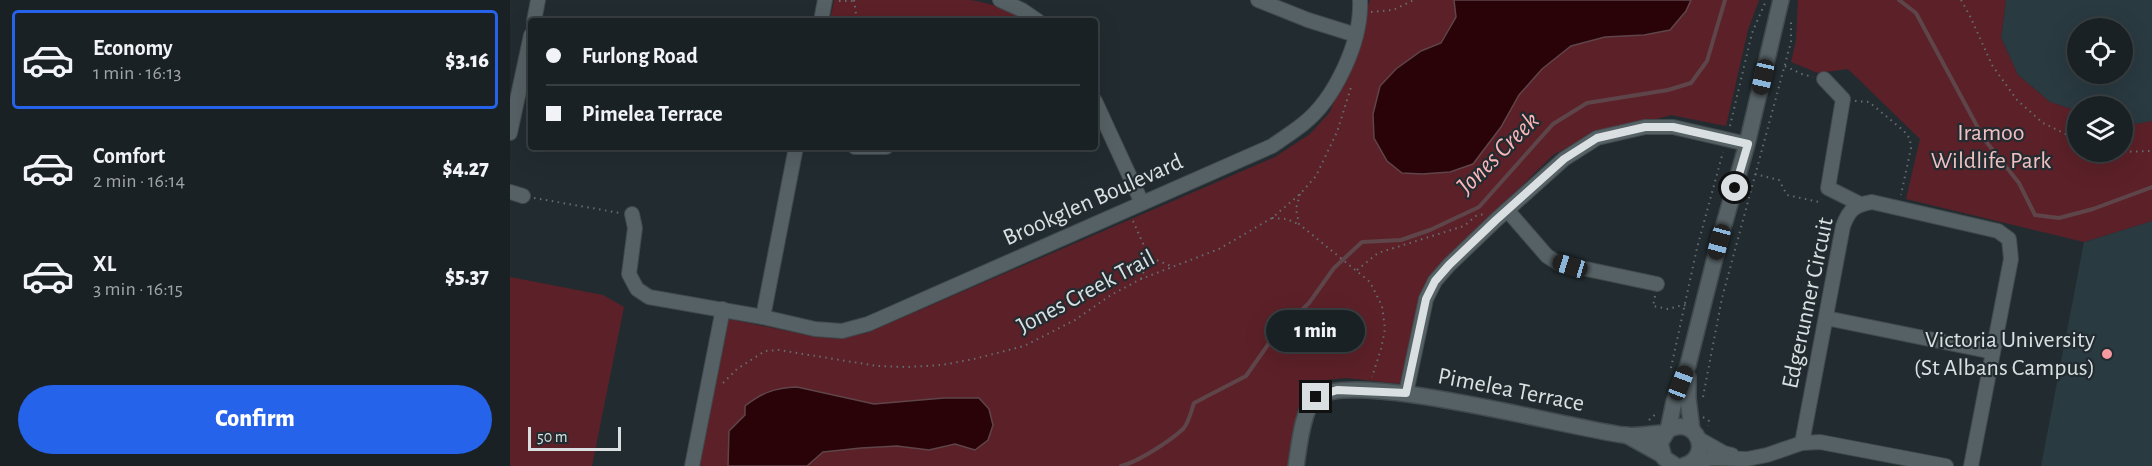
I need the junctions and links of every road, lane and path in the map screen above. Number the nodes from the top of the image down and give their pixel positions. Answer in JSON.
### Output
{"nodes":[{"id":1,"x":538,"y":0,"type":"edge"},
{"id":2,"x":825,"y":0,"type":"edge"},
{"id":3,"x":836,"y":0,"type":"edge"},
{"id":4,"x":1000,"y":0,"type":"edge"},
{"id":5,"x":1258,"y":0,"type":"edge"},
{"id":6,"x":1414,"y":0,"type":"edge"},
{"id":7,"x":1961,"y":0,"type":"edge"},
{"id":8,"x":854,"y":1,"type":"edge"},
{"id":9,"x":1780,"y":4,"type":"edge"},
{"id":10,"x":1363,"y":6,"type":"edge"},
{"id":11,"x":535,"y":18,"type":"edge"},
{"id":12,"x":822,"y":18,"type":"edge"},
{"id":13,"x":857,"y":18,"type":"edge"},
{"id":14,"x":1034,"y":18,"type":"edge"},
{"id":15,"x":1356,"y":35,"type":"junction"},
{"id":16,"x":528,"y":48,"type":"edge"},
{"id":17,"x":1785,"y":66,"type":"junction"},
{"id":18,"x":1824,"y":79,"type":"joint"},
{"id":19,"x":1352,"y":81,"type":"dead end"},
{"id":20,"x":1843,"y":99,"type":"junction"},
{"id":21,"x":1098,"y":108,"type":"edge"},
{"id":22,"x":510,"y":133,"type":"edge"},
{"id":23,"x":2067,"y":135,"type":"edge"},
{"id":24,"x":1726,"y":138,"type":"junction"},
{"id":25,"x":1748,"y":144,"type":"junction"},
{"id":26,"x":795,"y":150,"type":"edge"},
{"id":27,"x":2152,"y":151,"type":"edge"},
{"id":28,"x":2133,"y":152,"type":"edge"},
{"id":29,"x":1748,"y":172,"type":"junction"},
{"id":30,"x":1828,"y":188,"type":"junction"},
{"id":31,"x":516,"y":194,"type":"edge"},
{"id":32,"x":1300,"y":194,"type":"junction"},
{"id":33,"x":1142,"y":203,"type":"junction"},
{"id":34,"x":1860,"y":204,"type":"junction"},
{"id":35,"x":1898,"y":208,"type":"junction"},
{"id":36,"x":1127,"y":209,"type":"junction"},
{"id":37,"x":1507,"y":210,"type":"junction"},
{"id":38,"x":632,"y":214,"type":"joint"},
{"id":39,"x":1272,"y":218,"type":"junction"},
{"id":40,"x":1496,"y":220,"type":"junction"},
{"id":41,"x":1299,"y":224,"type":"junction"},
{"id":42,"x":1149,"y":257,"type":"junction"},
{"id":43,"x":1171,"y":266,"type":"junction"},
{"id":44,"x":1357,"y":270,"type":"junction"},
{"id":45,"x":1141,"y":279,"type":"junction"},
{"id":46,"x":1657,"y":284,"type":"joint"},
{"id":47,"x":1684,"y":305,"type":"junction"},
{"id":48,"x":723,"y":309,"type":"junction"},
{"id":49,"x":1702,"y":309,"type":"junction"},
{"id":50,"x":763,"y":317,"type":"junction"},
{"id":51,"x":1826,"y":318,"type":"junction"},
{"id":52,"x":1993,"y":352,"type":"junction"},
{"id":53,"x":1688,"y":365,"type":"junction"},
{"id":54,"x":1670,"y":374,"type":"dead end"},
{"id":55,"x":718,"y":391,"type":"dead end"},
{"id":56,"x":1369,"y":391,"type":"junction"},
{"id":57,"x":1406,"y":393,"type":"junction"},
{"id":58,"x":1703,"y":398,"type":"dead end"},
{"id":59,"x":1701,"y":409,"type":"dead end"},
{"id":60,"x":1666,"y":431,"type":"junction"},
{"id":61,"x":1626,"y":435,"type":"junction"},
{"id":62,"x":1698,"y":437,"type":"junction"},
{"id":63,"x":1802,"y":442,"type":"junction"},
{"id":64,"x":1747,"y":459,"type":"junction"},
{"id":65,"x":1676,"y":463,"type":"edge"},
{"id":66,"x":692,"y":466,"type":"edge"},
{"id":67,"x":1296,"y":466,"type":"edge"},
{"id":68,"x":1946,"y":466,"type":"edge"},
{"id":69,"x":1971,"y":466,"type":"edge"}],
"edges":[{"from":1,"to":11,"type":"street"},
{"from":2,"to":12,"type":"street"},
{"from":3,"to":8,"type":"path"},
{"from":4,"to":14,"type":"street"},
{"from":5,"to":15,"type":"street"},
{"from":6,"to":10,"type":"path"},
{"from":7,"to":23,"type":"path"},
{"from":8,"to":13,"type":"path"},
{"from":9,"to":17,"type":"path"},
{"from":9,"to":24,"type":"path"},
{"from":9,"to":25,"type":"main road"},
{"from":10,"to":15,"type":"street","name":"Brookglen Boulevard"},
{"from":15,"to":33,"type":"street","name":"Brookglen Boulevard"},
{"from":16,"to":22,"type":"street"},
{"from":17,"to":18,"type":"path"},
{"from":17,"to":29,"type":"path"},
{"from":18,"to":20,"type":"street"},
{"from":19,"to":32,"type":"path","name":"Jones Creek Trail"},
{"from":20,"to":30,"type":"street"},
{"from":20,"to":35,"type":"path"},
{"from":21,"to":33,"type":"street"},
{"from":24,"to":25,"type":"street"},
{"from":24,"to":37,"type":"street"},
{"from":24,"to":47,"type":"path"},
{"from":25,"to":29,"type":"main road"},
{"from":26,"to":50,"type":"street"},
{"from":27,"to":28,"type":"path"},
{"from":29,"to":30,"type":"path"},
{"from":29,"to":49,"type":"main road"},
{"from":29,"to":58,"type":"path"},
{"from":30,"to":34,"type":"street"},
{"from":31,"to":38,"type":"path"},
{"from":32,"to":39,"type":"path","name":"Jones Creek Trail"},
{"from":32,"to":41,"type":"path"},
{"from":33,"to":36,"type":"street","name":"Brookglen Boulevard"},
{"from":34,"to":35,"type":"street","name":"Edgerunner Circuit"},
{"from":34,"to":51,"type":"street","name":"Edgerunner Circuit"},
{"from":35,"to":52,"type":"street","name":"Edgerunner Circuit"},
{"from":36,"to":42,"type":"path"},
{"from":36,"to":50,"type":"street","name":"Brookglen Boulevard"},
{"from":37,"to":40,"type":"street"},
{"from":37,"to":46,"type":"street"},
{"from":38,"to":48,"type":"street","name":"Brookglen Boulevard"},
{"from":39,"to":41,"type":"path"},
{"from":39,"to":43,"type":"path","name":"Jones Creek Trail"},
{"from":40,"to":44,"type":"path"},
{"from":40,"to":57,"type":"street"},
{"from":41,"to":44,"type":"path"},
{"from":42,"to":43,"type":"path"},
{"from":42,"to":45,"type":"path"},
{"from":43,"to":45,"type":"path","name":"Jones Creek Trail"},
{"from":44,"to":56,"type":"path"},
{"from":45,"to":55,"type":"path","name":"Jones Creek Trail"},
{"from":46,"to":47,"type":"path"},
{"from":47,"to":49,"type":"path"},
{"from":47,"to":54,"type":"path"},
{"from":48,"to":50,"type":"street","name":"Brookglen Boulevard"},
{"from":48,"to":66,"type":"street"},
{"from":49,"to":53,"type":"main road"},
{"from":51,"to":52,"type":"street"},
{"from":51,"to":63,"type":"street","name":"Edgerunner Circuit"},
{"from":52,"to":69,"type":"street","name":"Edgerunner Circuit"},
{"from":53,"to":60,"type":"main road"},
{"from":53,"to":62,"type":"main road"},
{"from":56,"to":57,"type":"main road","name":"Pimelea Terrace"},
{"from":56,"to":67,"type":"main road","name":"Pimelea Terrace"},
{"from":57,"to":61,"type":"main road","name":"Pimelea Terrace"},
{"from":59,"to":62,"type":"path"},
{"from":60,"to":61,"type":"main road","name":"Pimelea Terrace"},
{"from":60,"to":62,"type":"main road"},
{"from":60,"to":65,"type":"main road"},
{"from":61,"to":65,"type":"main road","name":"Pimelea Terrace"},
{"from":62,"to":64,"type":"street"},
{"from":62,"to":65,"type":"main road"},
{"from":63,"to":64,"type":"street"},
{"from":63,"to":68,"type":"street"},
{"from":64,"to":65,"type":"street"}]}
